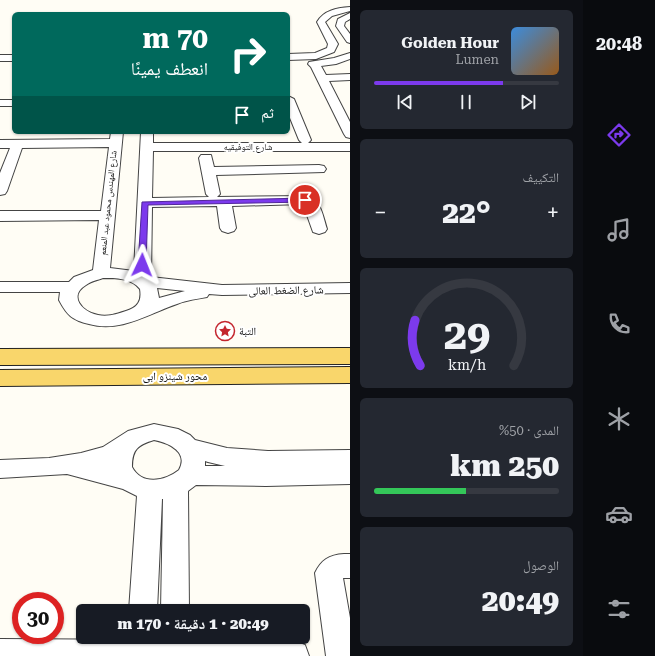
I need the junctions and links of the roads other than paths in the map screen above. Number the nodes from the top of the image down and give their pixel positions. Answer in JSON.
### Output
{"nodes":[{"id":1,"x":350,"y":9,"type":"edge"},
{"id":2,"x":350,"y":16,"type":"edge"},
{"id":3,"x":350,"y":40,"type":"edge"},
{"id":4,"x":350,"y":56,"type":"edge"},
{"id":5,"x":0,"y":58,"type":"edge"},
{"id":6,"x":12,"y":58,"type":"edge"},
{"id":7,"x":290,"y":58,"type":"edge"},
{"id":8,"x":0,"y":64,"type":"edge"},
{"id":9,"x":12,"y":64,"type":"edge"},
{"id":10,"x":290,"y":64,"type":"edge"},
{"id":11,"x":319,"y":64,"type":"junction"},
{"id":12,"x":350,"y":64,"type":"edge"},
{"id":13,"x":350,"y":77,"type":"edge"},
{"id":14,"x":324,"y":82,"type":"junction"},
{"id":15,"x":350,"y":87,"type":"edge"},
{"id":16,"x":332,"y":98,"type":"junction"},
{"id":17,"x":344,"y":98,"type":"dead end"},
{"id":18,"x":0,"y":103,"type":"edge"},
{"id":19,"x":12,"y":103,"type":"edge"},
{"id":20,"x":290,"y":104,"type":"edge"},
{"id":21,"x":344,"y":110,"type":"edge"},
{"id":22,"x":350,"y":134,"type":"edge"},
{"id":23,"x":147,"y":140,"type":"edge"},
{"id":24,"x":305,"y":140,"type":"junction"},
{"id":25,"x":350,"y":140,"type":"edge"},
{"id":26,"x":115,"y":141,"type":"edge"},
{"id":27,"x":0,"y":144,"type":"edge"},
{"id":28,"x":66,"y":146,"type":"junction"},
{"id":29,"x":350,"y":147,"type":"edge"},
{"id":30,"x":0,"y":148,"type":"edge"},
{"id":31,"x":16,"y":148,"type":"junction"},
{"id":32,"x":319,"y":169,"type":"dead end"},
{"id":33,"x":256,"y":170,"type":"junction"},
{"id":34,"x":1,"y":184,"type":"edge"},
{"id":35,"x":218,"y":198,"type":"junction"},
{"id":36,"x":263,"y":200,"type":"junction"},
{"id":37,"x":145,"y":203,"type":"junction"},
{"id":38,"x":107,"y":215,"type":"junction"},
{"id":39,"x":0,"y":216,"type":"edge"},
{"id":40,"x":228,"y":228,"type":"dead end"},
{"id":41,"x":319,"y":229,"type":"dead end"},
{"id":42,"x":101,"y":273,"type":"junction"},
{"id":43,"x":142,"y":281,"type":"junction"},
{"id":44,"x":0,"y":287,"type":"edge"},
{"id":45,"x":73,"y":287,"type":"junction"},
{"id":46,"x":350,"y":288,"type":"edge"},
{"id":47,"x":222,"y":290,"type":"junction"},
{"id":48,"x":138,"y":313,"type":"junction"},
{"id":49,"x":350,"y":356,"type":"edge"},
{"id":50,"x":0,"y":357,"type":"edge"},
{"id":51,"x":350,"y":375,"type":"edge"},
{"id":52,"x":0,"y":378,"type":"edge"},
{"id":53,"x":126,"y":445,"type":"junction"},
{"id":54,"x":189,"y":447,"type":"junction"},
{"id":55,"x":350,"y":459,"type":"edge"},
{"id":56,"x":66,"y":466,"type":"junction"},
{"id":57,"x":0,"y":469,"type":"edge"},
{"id":58,"x":350,"y":474,"type":"edge"},
{"id":59,"x":182,"y":480,"type":"junction"},
{"id":60,"x":140,"y":485,"type":"junction"},
{"id":61,"x":350,"y":566,"type":"edge"},
{"id":62,"x":143,"y":604,"type":"edge"},
{"id":63,"x":174,"y":604,"type":"edge"},
{"id":64,"x":140,"y":646,"type":"edge"},
{"id":65,"x":174,"y":646,"type":"edge"},
{"id":66,"x":0,"y":654,"type":"edge"},
{"id":67,"x":294,"y":656,"type":"edge"},
{"id":68,"x":341,"y":656,"type":"edge"}],
"edges":[{"from":1,"to":7,"type":"street"},
{"from":2,"to":3,"type":"street"},
{"from":4,"to":11,"type":"street"},
{"from":5,"to":6,"type":"street"},
{"from":8,"to":9,"type":"street"},
{"from":10,"to":11,"type":"street"},
{"from":11,"to":12,"type":"street"},
{"from":11,"to":14,"type":"street"},
{"from":13,"to":14,"type":"street"},
{"from":14,"to":15,"type":"street"},
{"from":14,"to":16,"type":"street"},
{"from":16,"to":17,"type":"street"},
{"from":16,"to":21,"type":"street"},
{"from":18,"to":19,"type":"street"},
{"from":20,"to":24,"type":"street"},
{"from":21,"to":22,"type":"street"},
{"from":23,"to":24,"type":"street","name":"شارع التوفيقيه"},
{"from":23,"to":29,"type":"street","name":"شارع التوفيقيه"},
{"from":23,"to":37,"type":"street"},
{"from":24,"to":25,"type":"street","name":"شارع التوفيقيه"},
{"from":26,"to":28,"type":"street"},
{"from":26,"to":38,"type":"street","name":"شارع المهندس محمود عبد المنعم"},
{"from":27,"to":28,"type":"street"},
{"from":28,"to":31,"type":"street"},
{"from":30,"to":31,"type":"street"},
{"from":31,"to":34,"type":"street"},
{"from":32,"to":33,"type":"street"},
{"from":33,"to":35,"type":"street"},
{"from":33,"to":36,"type":"street"},
{"from":35,"to":36,"type":"street"},
{"from":35,"to":37,"type":"street"},
{"from":35,"to":40,"type":"street"},
{"from":36,"to":41,"type":"street"},
{"from":37,"to":43,"type":"street"},
{"from":38,"to":39,"type":"street"},
{"from":38,"to":42,"type":"street","name":"شارع المهندس محمود عبد المنعم"},
{"from":42,"to":43,"type":"street"},
{"from":42,"to":45,"type":"street"},
{"from":43,"to":47,"type":"street","name":"شارع الضغط العالى"},
{"from":43,"to":48,"type":"street"},
{"from":44,"to":45,"type":"street"},
{"from":45,"to":48,"type":"street"},
{"from":46,"to":47,"type":"street","name":"شارع الضغط العالى"},
{"from":47,"to":48,"type":"street","name":"شارع الضغط العالى"},
{"from":49,"to":50,"type":"main road","name":"محور شينزو ابى"},
{"from":51,"to":52,"type":"main road","name":"محور شينزو ابى"},
{"from":53,"to":54,"type":"street"},
{"from":53,"to":56,"type":"street"},
{"from":53,"to":60,"type":"street"},
{"from":54,"to":55,"type":"street"},
{"from":54,"to":59,"type":"street"},
{"from":56,"to":57,"type":"street"},
{"from":56,"to":60,"type":"street"},
{"from":58,"to":59,"type":"street"},
{"from":59,"to":60,"type":"street"},
{"from":59,"to":63,"type":"street"},
{"from":60,"to":62,"type":"street"},
{"from":61,"to":68,"type":"street"},
{"from":64,"to":65,"type":"street"},
{"from":64,"to":66,"type":"street"},
{"from":65,"to":67,"type":"street"}]}
